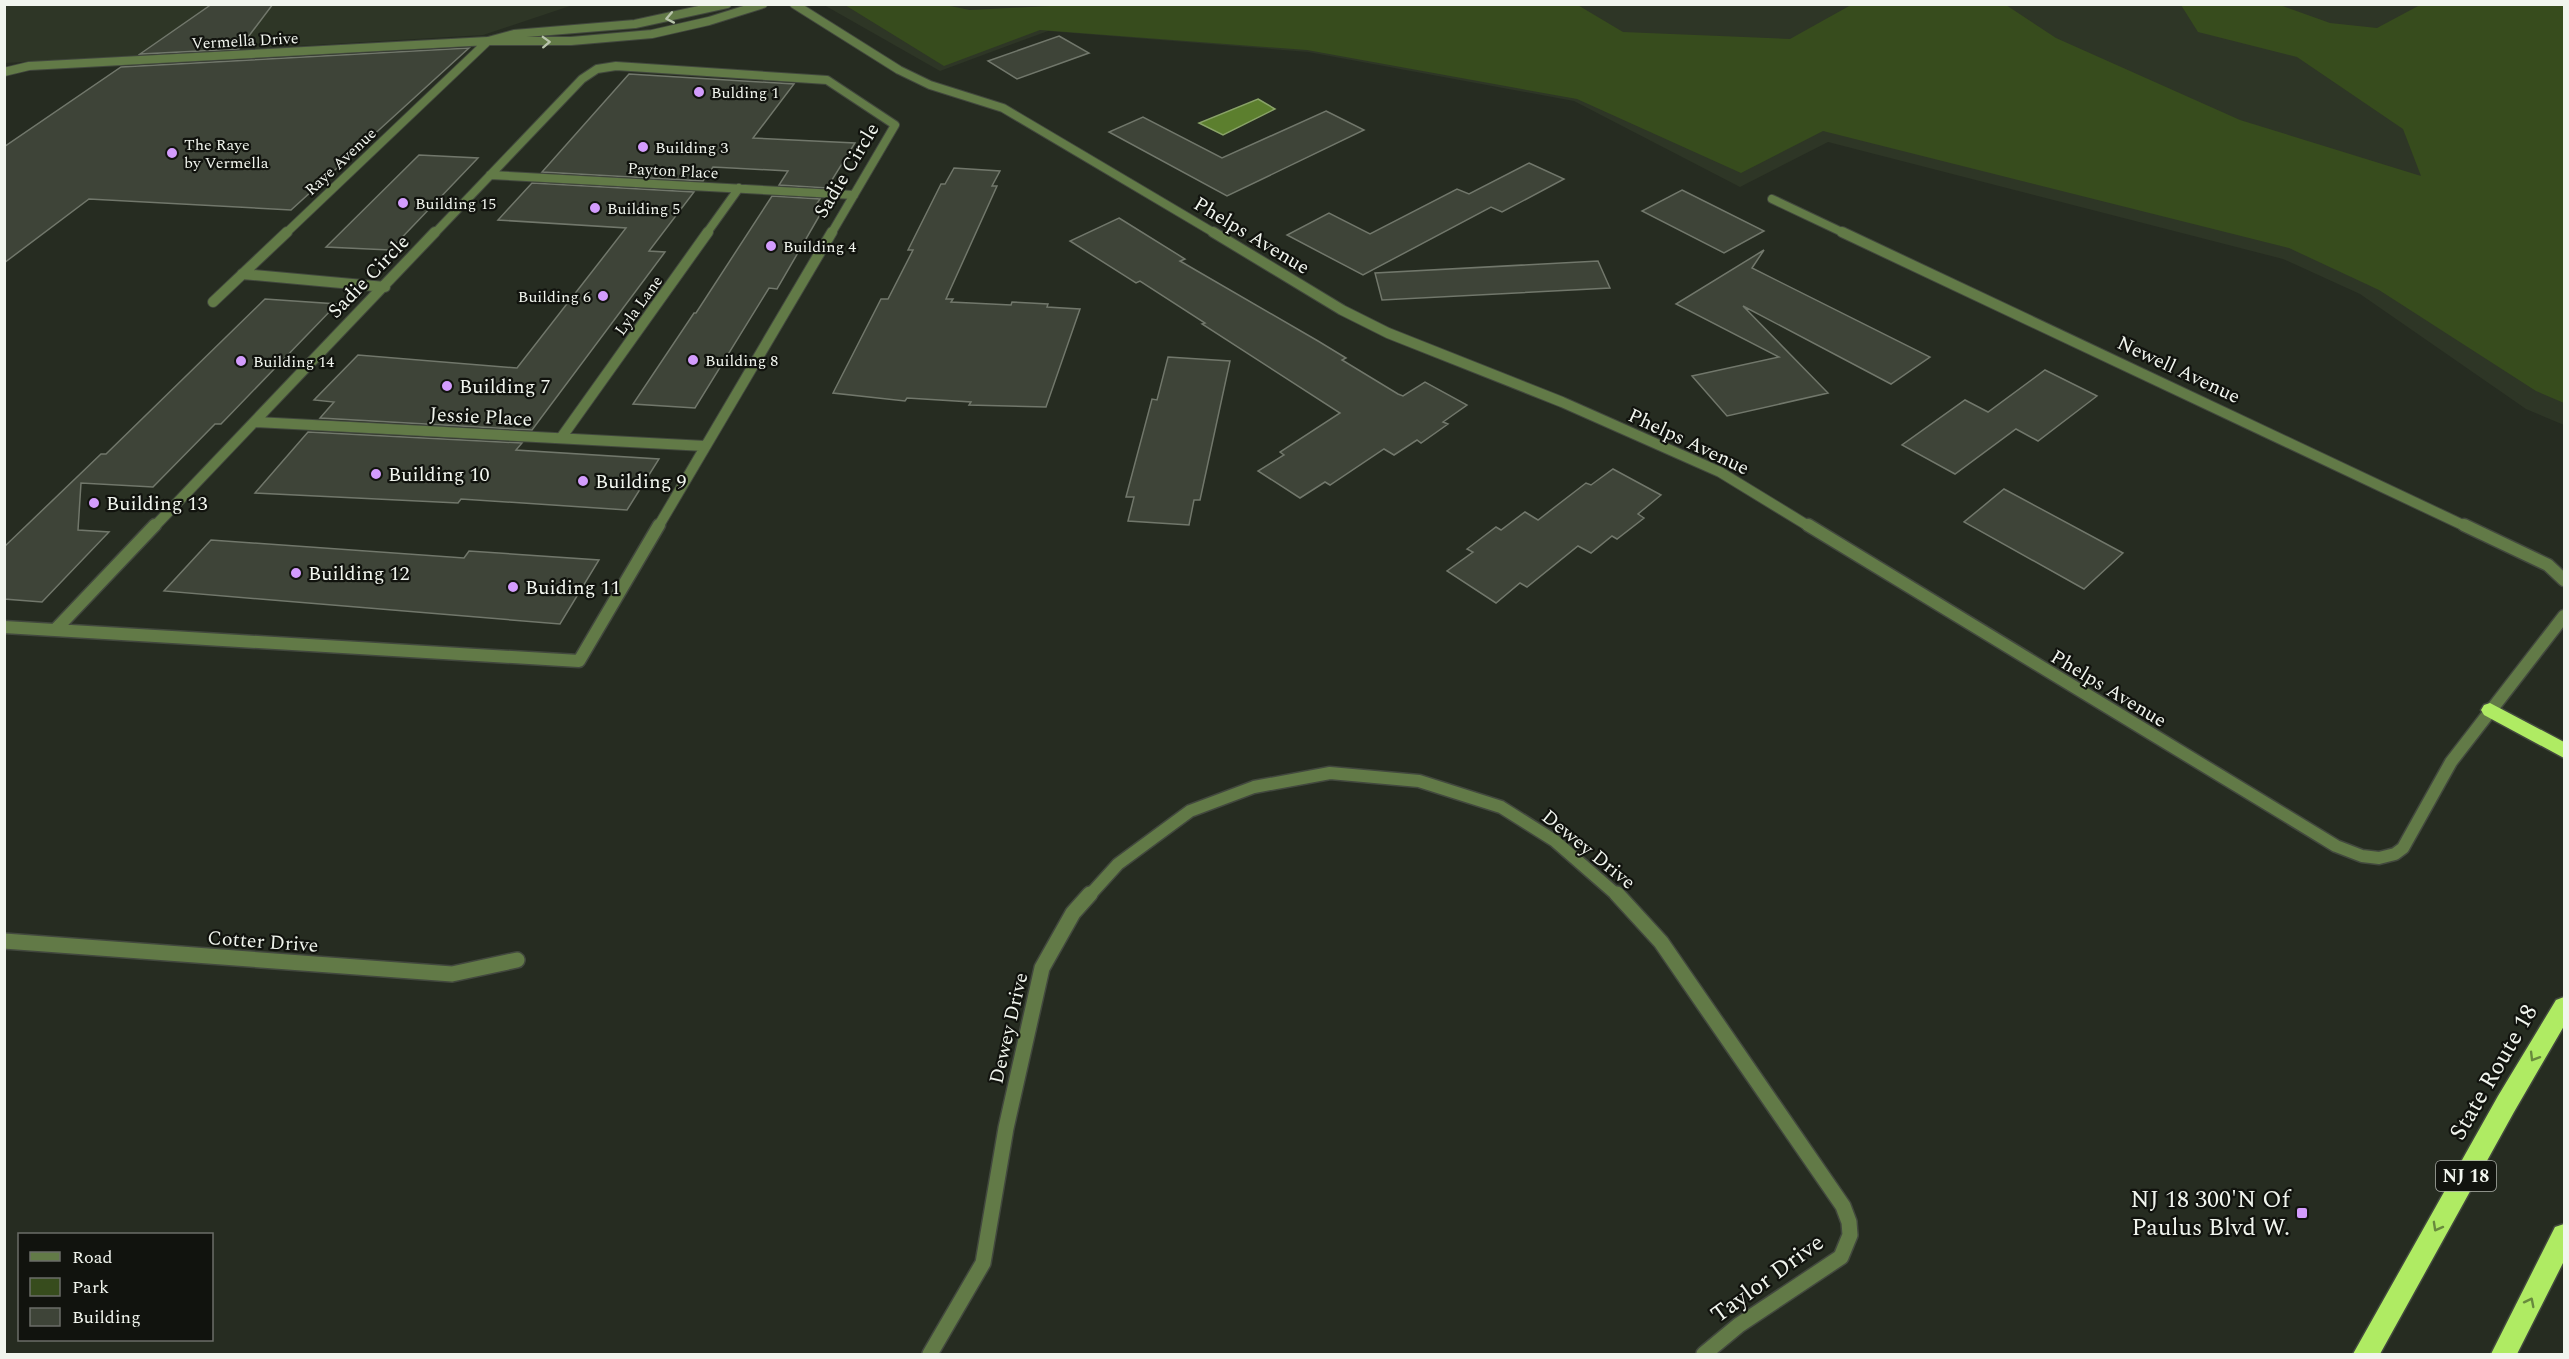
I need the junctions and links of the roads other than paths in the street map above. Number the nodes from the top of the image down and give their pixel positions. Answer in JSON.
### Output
{"nodes":[{"id":1,"x":727,"y":4,"type":"edge"},
{"id":2,"x":763,"y":4,"type":"edge"},
{"id":3,"x":794,"y":4,"type":"edge"},
{"id":4,"x":488,"y":42,"type":"junction"},
{"id":5,"x":4,"y":72,"type":"edge"},
{"id":6,"x":490,"y":175,"type":"junction"},
{"id":7,"x":739,"y":189,"type":"junction"},
{"id":8,"x":854,"y":195,"type":"junction"},
{"id":9,"x":1772,"y":199,"type":"dead end"},
{"id":10,"x":242,"y":274,"type":"junction"},
{"id":11,"x":385,"y":286,"type":"junction"},
{"id":12,"x":213,"y":302,"type":"dead end"},
{"id":13,"x":256,"y":422,"type":"junction"},
{"id":14,"x":561,"y":438,"type":"junction"},
{"id":15,"x":705,"y":446,"type":"junction"},
{"id":16,"x":2565,"y":580,"type":"edge"},
{"id":17,"x":2565,"y":616,"type":"edge"},
{"id":18,"x":4,"y":627,"type":"edge"},
{"id":19,"x":57,"y":628,"type":"junction"},
{"id":20,"x":2490,"y":710,"type":"junction"},
{"id":21,"x":2565,"y":751,"type":"edge"},
{"id":22,"x":4,"y":941,"type":"edge"},
{"id":23,"x":517,"y":960,"type":"dead end"},
{"id":24,"x":2565,"y":1007,"type":"edge"},
{"id":25,"x":1850,"y":1235,"type":"joint"},
{"id":26,"x":2565,"y":1236,"type":"edge"},
{"id":27,"x":2364,"y":1352,"type":"edge"},
{"id":28,"x":930,"y":1354,"type":"edge"},
{"id":29,"x":1704,"y":1354,"type":"edge"},
{"id":30,"x":2504,"y":1354,"type":"edge"}],
"edges":[{"from":1,"to":4,"type":"street","name":"Vermella Drive","one_way":true},
{"from":4,"to":2,"type":"street","name":"Vermella Drive","one_way":true},
{"from":3,"to":20,"type":"street","name":"Phelps Avenue"},
{"from":4,"to":5,"type":"street","name":"Vermella Drive"},
{"from":4,"to":10,"type":"street","name":"Raye Avenue"},
{"from":6,"to":7,"type":"street","name":"Payton Place"},
{"from":6,"to":8,"type":"street","name":"Sadie Circle"},
{"from":6,"to":11,"type":"street","name":"Sadie Circle"},
{"from":7,"to":8,"type":"street","name":"Payton Place"},
{"from":7,"to":14,"type":"street","name":"Lyla Lane"},
{"from":8,"to":15,"type":"street","name":"Sadie Circle"},
{"from":9,"to":16,"type":"street","name":"Newell Avenue"},
{"from":10,"to":11,"type":"street"},
{"from":10,"to":12,"type":"street","name":"Raye Avenue"},
{"from":11,"to":13,"type":"street","name":"Sadie Circle"},
{"from":13,"to":14,"type":"street","name":"Jessie Place"},
{"from":13,"to":19,"type":"street","name":"Sadie Circle"},
{"from":14,"to":15,"type":"street","name":"Jessie Place"},
{"from":15,"to":19,"type":"street","name":"Sadie Circle"},
{"from":17,"to":20,"type":"street"},
{"from":18,"to":19,"type":"street","name":"Sadie Circle"},
{"from":20,"to":21,"type":"highway"},
{"from":22,"to":23,"type":"street","name":"Cotter Drive"},
{"from":24,"to":27,"type":"highway","name":"State Route 18","number":"NJ 18","one_way":true},
{"from":25,"to":28,"type":"street","name":"Dewey Drive"},
{"from":25,"to":29,"type":"street","name":"Taylor Drive"},
{"from":30,"to":26,"type":"highway","one_way":true}]}
